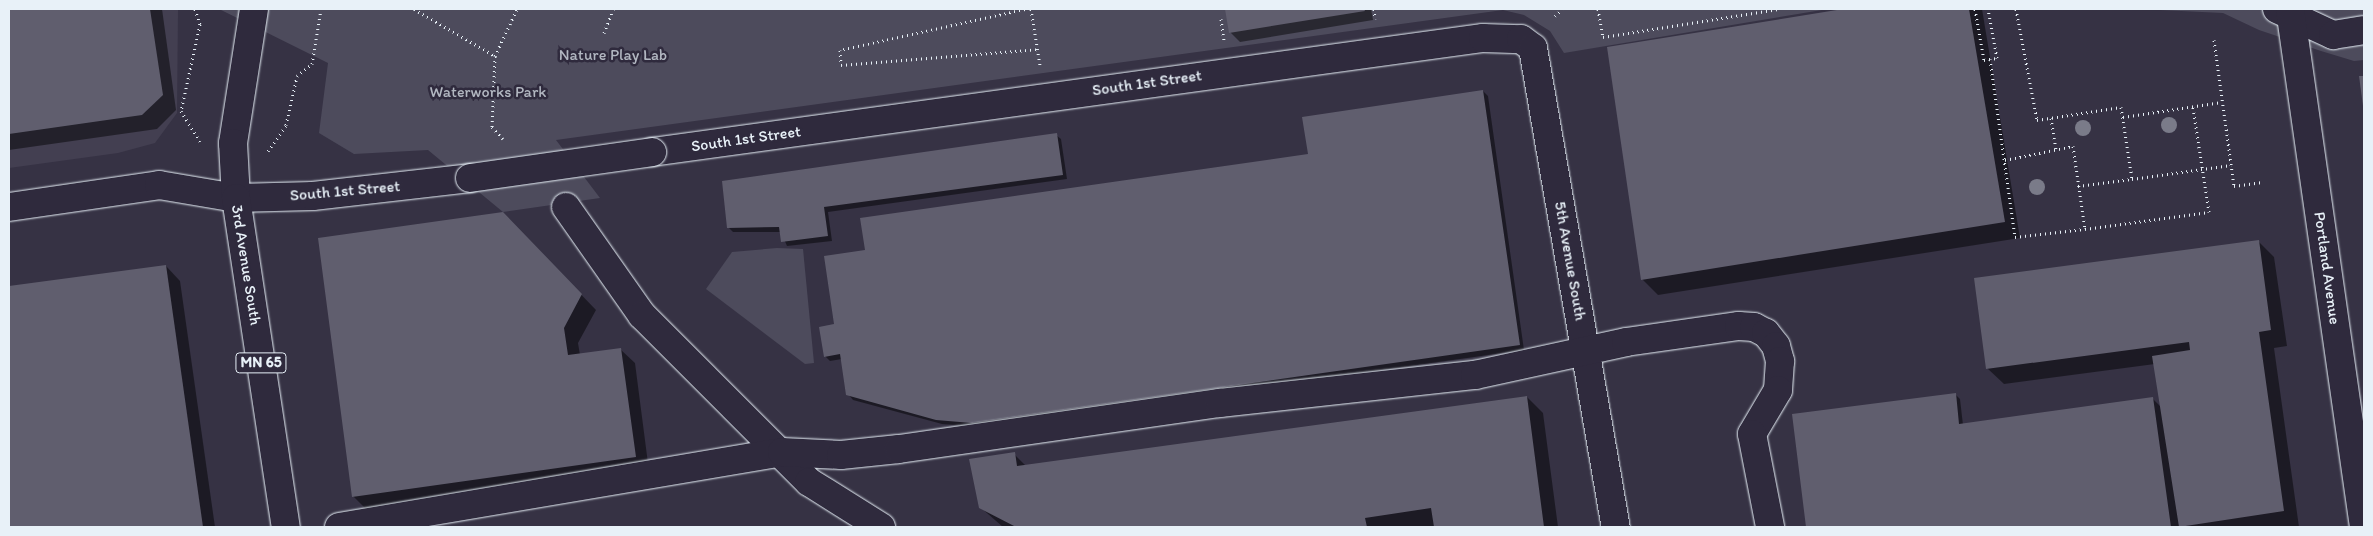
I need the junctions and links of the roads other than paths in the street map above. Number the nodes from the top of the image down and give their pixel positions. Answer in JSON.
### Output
{"nodes":[{"id":1,"x":2286,"y":10,"type":"edge"},
{"id":2,"x":251,"y":21,"type":"edge"},
{"id":3,"x":2364,"y":30,"type":"edge"},
{"id":4,"x":1483,"y":38,"type":"joint"},
{"id":5,"x":236,"y":198,"type":"junction"},
{"id":6,"x":9,"y":207,"type":"edge"},
{"id":7,"x":566,"y":208,"type":"dead end"},
{"id":8,"x":1586,"y":350,"type":"junction"},
{"id":9,"x":782,"y":452,"type":"junction"},
{"id":10,"x":286,"y":527,"type":"edge"},
{"id":11,"x":339,"y":527,"type":"edge"},
{"id":12,"x":881,"y":527,"type":"edge"},
{"id":13,"x":1616,"y":527,"type":"edge"},
{"id":14,"x":1770,"y":527,"type":"edge"},
{"id":15,"x":2364,"y":527,"type":"edge"}],
"edges":[{"from":1,"to":3,"type":"street"},
{"from":1,"to":15,"type":"street","name":"Portland Avenue"},
{"from":2,"to":5,"type":"street","name":"3rd Avenue South","number":"MN 65"},
{"from":4,"to":5,"type":"street","name":"South 1st Street","bridge":true},
{"from":4,"to":8,"type":"street","name":"5th Avenue South"},
{"from":5,"to":6,"type":"street","name":"South 1st Street"},
{"from":5,"to":10,"type":"street","name":"3rd Avenue South","number":"MN 65"},
{"from":7,"to":9,"type":"street"},
{"from":8,"to":9,"type":"street"},
{"from":8,"to":13,"type":"street","name":"5th Avenue South"},
{"from":8,"to":14,"type":"street"},
{"from":9,"to":11,"type":"street"},
{"from":9,"to":12,"type":"street"}]}
